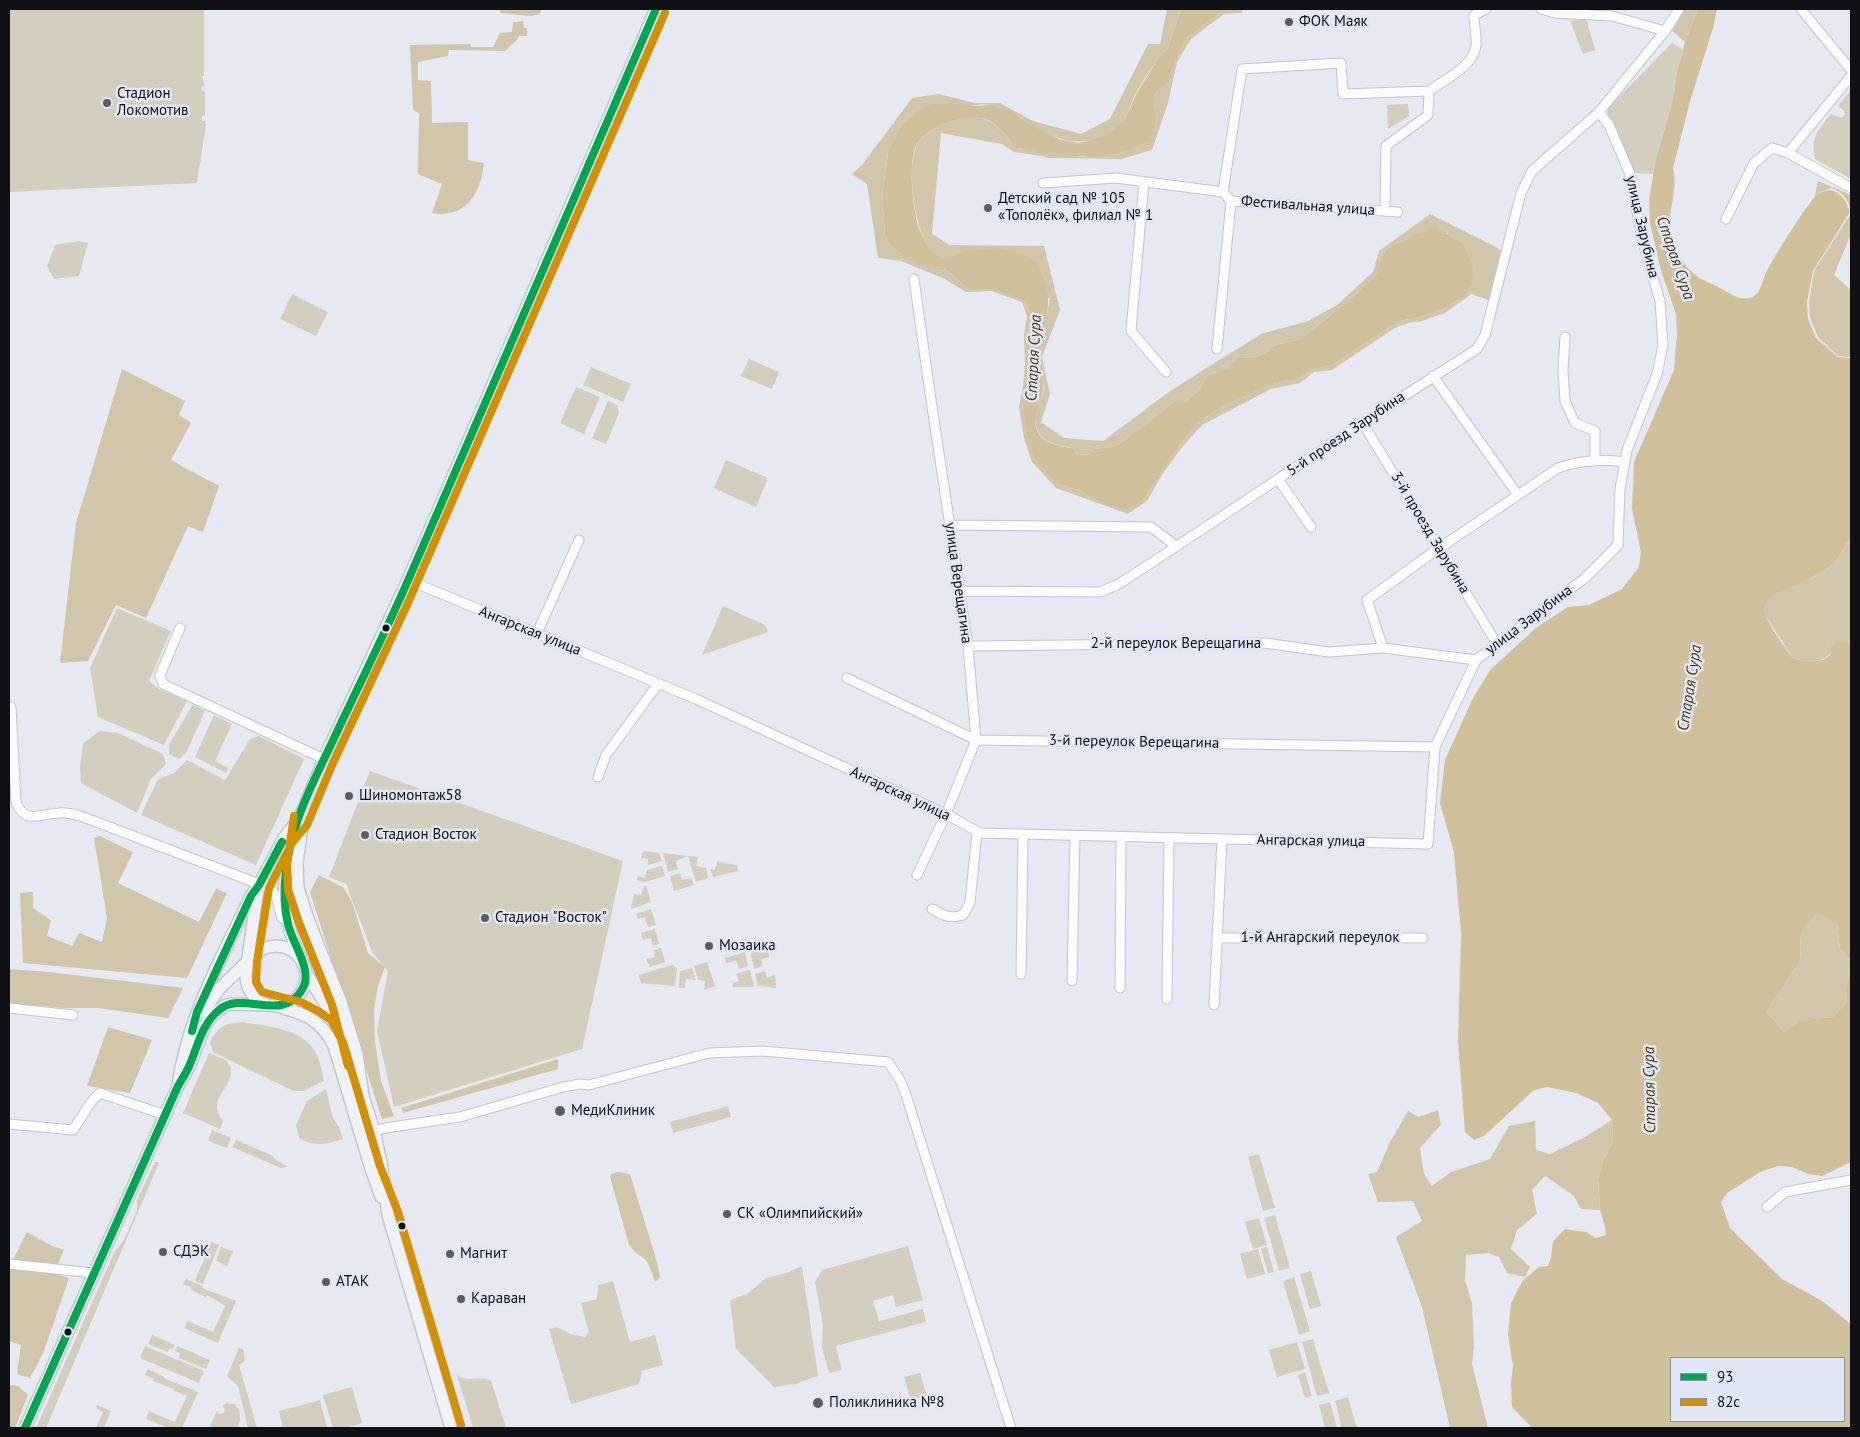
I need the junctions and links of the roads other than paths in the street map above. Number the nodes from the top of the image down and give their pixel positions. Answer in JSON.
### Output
{"nodes":[{"id":1,"x":656,"y":9,"type":"edge"},
{"id":2,"x":1486,"y":9,"type":"edge"},
{"id":3,"x":1542,"y":9,"type":"edge"},
{"id":4,"x":1679,"y":9,"type":"edge"},
{"id":5,"x":1801,"y":9,"type":"edge"},
{"id":6,"x":1474,"y":12,"type":"edge"},
{"id":7,"x":1665,"y":31,"type":"junction"},
{"id":8,"x":1851,"y":70,"type":"edge"},
{"id":9,"x":1851,"y":76,"type":"edge"},
{"id":10,"x":1429,"y":91,"type":"junction"},
{"id":11,"x":1599,"y":112,"type":"junction"},
{"id":12,"x":1788,"y":153,"type":"junction"},
{"id":13,"x":1043,"y":182,"type":"dead end"},
{"id":14,"x":1144,"y":182,"type":"junction"},
{"id":15,"x":1851,"y":188,"type":"edge"},
{"id":16,"x":1222,"y":192,"type":"junction"},
{"id":17,"x":1231,"y":201,"type":"junction"},
{"id":18,"x":1385,"y":211,"type":"junction"},
{"id":19,"x":1398,"y":212,"type":"dead end"},
{"id":20,"x":1726,"y":219,"type":"dead end"},
{"id":21,"x":914,"y":279,"type":"dead end"},
{"id":22,"x":1565,"y":337,"type":"dead end"},
{"id":23,"x":1217,"y":349,"type":"dead end"},
{"id":24,"x":1166,"y":372,"type":"dead end"},
{"id":25,"x":1434,"y":376,"type":"junction"},
{"id":26,"x":1362,"y":422,"type":"junction"},
{"id":27,"x":1595,"y":460,"type":"junction"},
{"id":28,"x":1625,"y":462,"type":"junction"},
{"id":29,"x":1278,"y":479,"type":"junction"},
{"id":30,"x":1518,"y":494,"type":"junction"},
{"id":31,"x":950,"y":525,"type":"junction"},
{"id":32,"x":1311,"y":527,"type":"dead end"},
{"id":33,"x":579,"y":540,"type":"dead end"},
{"id":34,"x":1176,"y":546,"type":"junction"},
{"id":35,"x":1439,"y":548,"type":"junction"},
{"id":36,"x":408,"y":580,"type":"junction"},
{"id":37,"x":960,"y":591,"type":"junction"},
{"id":38,"x":180,"y":628,"type":"dead end"},
{"id":39,"x":537,"y":634,"type":"junction"},
{"id":40,"x":1497,"y":644,"type":"junction"},
{"id":41,"x":968,"y":646,"type":"junction"},
{"id":42,"x":1383,"y":648,"type":"junction"},
{"id":43,"x":1476,"y":660,"type":"junction"},
{"id":44,"x":847,"y":678,"type":"dead end"},
{"id":45,"x":658,"y":684,"type":"junction"},
{"id":46,"x":11,"y":707,"type":"dead end"},
{"id":47,"x":976,"y":740,"type":"junction"},
{"id":48,"x":1436,"y":747,"type":"junction"},
{"id":49,"x":324,"y":759,"type":"junction"},
{"id":50,"x":598,"y":777,"type":"dead end"},
{"id":51,"x":304,"y":808,"type":"junction"},
{"id":52,"x":946,"y":814,"type":"junction"},
{"id":53,"x":298,"y":820,"type":"junction"},
{"id":54,"x":977,"y":832,"type":"junction"},
{"id":55,"x":1023,"y":834,"type":"junction"},
{"id":56,"x":1074,"y":836,"type":"junction"},
{"id":57,"x":1120,"y":836,"type":"junction"},
{"id":58,"x":1169,"y":838,"type":"junction"},
{"id":59,"x":1222,"y":839,"type":"junction"},
{"id":60,"x":1428,"y":844,"type":"joint"},
{"id":61,"x":917,"y":875,"type":"dead end"},
{"id":62,"x":259,"y":885,"type":"junction"},
{"id":63,"x":932,"y":909,"type":"dead end"},
{"id":64,"x":288,"y":926,"type":"junction"},
{"id":65,"x":1217,"y":938,"type":"junction"},
{"id":66,"x":1423,"y":938,"type":"dead end"},
{"id":67,"x":300,"y":957,"type":"junction"},
{"id":68,"x":249,"y":963,"type":"junction"},
{"id":69,"x":1021,"y":974,"type":"dead end"},
{"id":70,"x":308,"y":976,"type":"junction"},
{"id":71,"x":1072,"y":981,"type":"dead end"},
{"id":72,"x":1120,"y":988,"type":"dead end"},
{"id":73,"x":1167,"y":999,"type":"dead end"},
{"id":74,"x":1214,"y":1004,"type":"dead end"},
{"id":75,"x":271,"y":1006,"type":"junction"},
{"id":76,"x":9,"y":1008,"type":"edge"},
{"id":77,"x":72,"y":1015,"type":"dead end"},
{"id":78,"x":193,"y":1028,"type":"junction"},
{"id":79,"x":178,"y":1086,"type":"junction"},
{"id":80,"x":363,"y":1096,"type":"junction"},
{"id":81,"x":165,"y":1115,"type":"junction"},
{"id":82,"x":9,"y":1124,"type":"edge"},
{"id":83,"x":374,"y":1131,"type":"junction"},
{"id":84,"x":362,"y":1137,"type":"junction"},
{"id":85,"x":1851,"y":1180,"type":"edge"},
{"id":86,"x":1767,"y":1207,"type":"dead end"},
{"id":87,"x":388,"y":1215,"type":"junction"},
{"id":88,"x":9,"y":1264,"type":"edge"},
{"id":89,"x":93,"y":1273,"type":"junction"},
{"id":90,"x":25,"y":1428,"type":"edge"},
{"id":91,"x":451,"y":1428,"type":"edge"},
{"id":92,"x":1012,"y":1428,"type":"edge"}],
"edges":[{"from":1,"to":36,"type":"main road"},
{"from":2,"to":6,"type":"street"},
{"from":3,"to":7,"type":"street"},
{"from":4,"to":7,"type":"street","name":"5-й проезд Зарубина"},
{"from":5,"to":8,"type":"street"},
{"from":6,"to":10,"type":"street"},
{"from":7,"to":11,"type":"street","name":"5-й проезд Зарубина"},
{"from":9,"to":12,"type":"street"},
{"from":10,"to":16,"type":"street"},
{"from":10,"to":18,"type":"street"},
{"from":11,"to":25,"type":"street","name":"5-й проезд Зарубина"},
{"from":11,"to":28,"type":"street","name":"улица Зарубина"},
{"from":12,"to":15,"type":"street"},
{"from":12,"to":20,"type":"street"},
{"from":13,"to":14,"type":"street","name":"Фестивальная улица"},
{"from":14,"to":16,"type":"street","name":"Фестивальная улица"},
{"from":14,"to":24,"type":"street"},
{"from":16,"to":17,"type":"street","name":"Фестивальная улица"},
{"from":17,"to":18,"type":"street","name":"Фестивальная улица"},
{"from":17,"to":23,"type":"street"},
{"from":18,"to":19,"type":"street","name":"Фестивальная улица"},
{"from":21,"to":31,"type":"street","name":"улица Верещагина"},
{"from":22,"to":27,"type":"street"},
{"from":25,"to":26,"type":"street","name":"5-й проезд Зарубина"},
{"from":25,"to":30,"type":"street"},
{"from":26,"to":29,"type":"street","name":"5-й проезд Зарубина"},
{"from":26,"to":35,"type":"street","name":"3-й проезд Зарубина"},
{"from":27,"to":28,"type":"street"},
{"from":27,"to":30,"type":"street"},
{"from":28,"to":40,"type":"street","name":"улица Зарубина"},
{"from":29,"to":32,"type":"street"},
{"from":29,"to":34,"type":"street","name":"5-й проезд Зарубина"},
{"from":30,"to":35,"type":"street"},
{"from":31,"to":34,"type":"street"},
{"from":31,"to":37,"type":"street","name":"улица Верещагина"},
{"from":33,"to":39,"type":"street"},
{"from":34,"to":37,"type":"street","name":"5-й проезд Зарубина"},
{"from":35,"to":40,"type":"street","name":"3-й проезд Зарубина"},
{"from":35,"to":42,"type":"street"},
{"from":36,"to":39,"type":"street","name":"Ангарская улица"},
{"from":36,"to":49,"type":"main road"},
{"from":37,"to":41,"type":"street","name":"улица Верещагина"},
{"from":38,"to":49,"type":"street"},
{"from":39,"to":45,"type":"street","name":"Ангарская улица"},
{"from":40,"to":43,"type":"street","name":"улица Зарубина"},
{"from":41,"to":42,"type":"street","name":"2-й переулок Верещагина"},
{"from":41,"to":47,"type":"street","name":"улица Верещагина"},
{"from":42,"to":43,"type":"street","name":"2-й переулок Верещагина"},
{"from":43,"to":48,"type":"street","name":"улица Зарубина"},
{"from":44,"to":47,"type":"street","name":"3-й переулок Верещагина"},
{"from":45,"to":50,"type":"street"},
{"from":45,"to":52,"type":"street","name":"Ангарская улица"},
{"from":46,"to":62,"type":"street"},
{"from":47,"to":48,"type":"street","name":"3-й переулок Верещагина"},
{"from":47,"to":52,"type":"street","name":"улица Верещагина"},
{"from":48,"to":60,"type":"street","name":"улица Зарубина"},
{"from":49,"to":51,"type":"main road"},
{"from":51,"to":53,"type":"main road"},
{"from":51,"to":80,"type":"main road"},
{"from":52,"to":54,"type":"street","name":"Ангарская улица"},
{"from":52,"to":61,"type":"street","name":"улица Верещагина"},
{"from":53,"to":62,"type":"main road"},
{"from":53,"to":64,"type":"main road"},
{"from":54,"to":55,"type":"street","name":"Ангарская улица"},
{"from":54,"to":63,"type":"street"},
{"from":55,"to":56,"type":"street","name":"Ангарская улица"},
{"from":55,"to":69,"type":"street"},
{"from":56,"to":57,"type":"street","name":"Ангарская улица"},
{"from":56,"to":71,"type":"street"},
{"from":57,"to":58,"type":"street","name":"Ангарская улица"},
{"from":57,"to":72,"type":"street"},
{"from":58,"to":59,"type":"street","name":"Ангарская улица"},
{"from":58,"to":73,"type":"street"},
{"from":59,"to":60,"type":"street","name":"Ангарская улица"},
{"from":59,"to":65,"type":"street"},
{"from":62,"to":64,"type":"street"},
{"from":62,"to":68,"type":"main road"},
{"from":62,"to":78,"type":"main road"},
{"from":64,"to":67,"type":"main road"},
{"from":65,"to":66,"type":"street","name":"1-й Ангарский переулок"},
{"from":65,"to":74,"type":"street"},
{"from":67,"to":68,"type":"main road"},
{"from":67,"to":70,"type":"main road"},
{"from":68,"to":75,"type":"main road"},
{"from":68,"to":78,"type":"main road"},
{"from":70,"to":75,"type":"main road"},
{"from":70,"to":80,"type":"main road"},
{"from":75,"to":79,"type":"main road"},
{"from":75,"to":84,"type":"main road"},
{"from":76,"to":77,"type":"street"},
{"from":78,"to":79,"type":"main road"},
{"from":79,"to":81,"type":"main road"},
{"from":80,"to":83,"type":"main road"},
{"from":81,"to":82,"type":"street"},
{"from":81,"to":89,"type":"main road"},
{"from":83,"to":84,"type":"main road"},
{"from":83,"to":87,"type":"main road"},
{"from":83,"to":92,"type":"street"},
{"from":84,"to":87,"type":"main road"},
{"from":85,"to":86,"type":"street"},
{"from":87,"to":91,"type":"main road"},
{"from":88,"to":89,"type":"street"},
{"from":89,"to":90,"type":"main road"}]}
